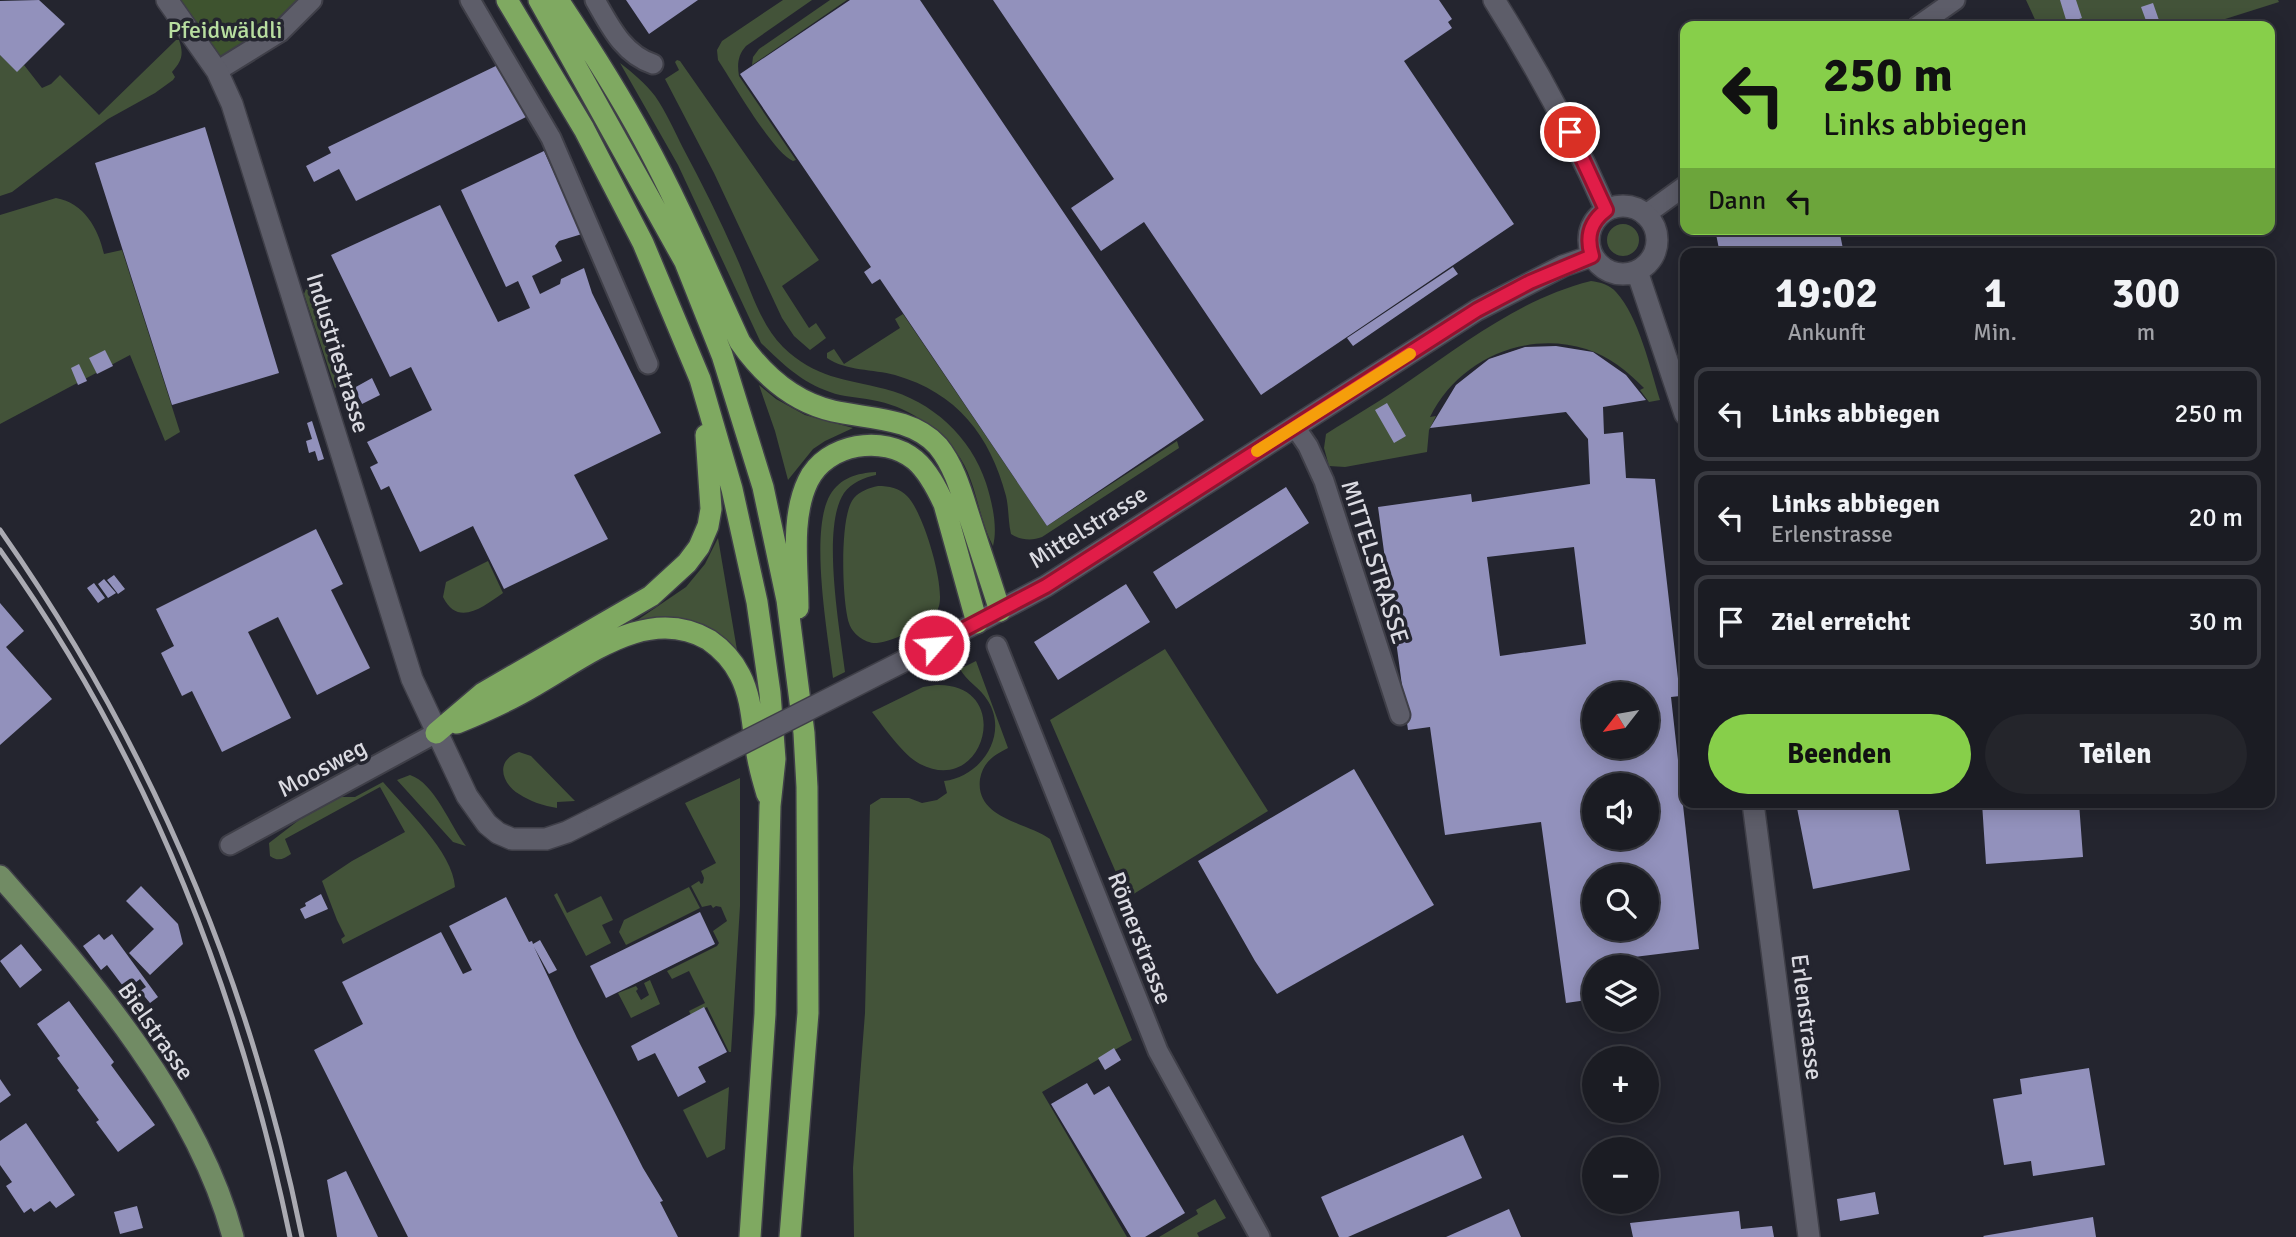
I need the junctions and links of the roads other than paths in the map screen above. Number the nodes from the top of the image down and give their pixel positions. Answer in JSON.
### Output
{"nodes":[{"id":1,"x":167,"y":0,"type":"edge"},
{"id":2,"x":312,"y":0,"type":"edge"},
{"id":3,"x":470,"y":0,"type":"edge"},
{"id":4,"x":507,"y":0,"type":"edge"},
{"id":5,"x":539,"y":0,"type":"edge"},
{"id":6,"x":558,"y":0,"type":"edge"},
{"id":7,"x":596,"y":0,"type":"edge"},
{"id":8,"x":1494,"y":0,"type":"edge"},
{"id":9,"x":1955,"y":0,"type":"edge"},
{"id":10,"x":1925,"y":21,"type":"edge"},
{"id":11,"x":653,"y":64,"type":"dead end"},
{"id":12,"x":217,"y":71,"type":"junction"},
{"id":13,"x":1680,"y":190,"type":"edge"},
{"id":14,"x":1606,"y":210,"type":"junction"},
{"id":15,"x":1645,"y":215,"type":"junction"},
{"id":16,"x":1592,"y":256,"type":"junction"},
{"id":17,"x":1637,"y":271,"type":"junction"},
{"id":18,"x":648,"y":363,"type":"dead end"},
{"id":19,"x":700,"y":379,"type":"junction"},
{"id":20,"x":1680,"y":399,"type":"edge"},
{"id":21,"x":1295,"y":427,"type":"junction"},
{"id":22,"x":1000,"y":611,"type":"junction"},
{"id":23,"x":977,"y":623,"type":"junction"},
{"id":24,"x":997,"y":646,"type":"dead end"},
{"id":25,"x":798,"y":680,"type":"junction"},
{"id":26,"x":1400,"y":715,"type":"dead end"},
{"id":27,"x":436,"y":733,"type":"junction"},
{"id":28,"x":770,"y":806,"type":"junction"},
{"id":29,"x":1754,"y":808,"type":"edge"},
{"id":30,"x":568,"y":832,"type":"joint"},
{"id":31,"x":230,"y":845,"type":"dead end"},
{"id":32,"x":0,"y":876,"type":"edge"},
{"id":33,"x":233,"y":1237,"type":"edge"},
{"id":34,"x":750,"y":1237,"type":"edge"},
{"id":35,"x":790,"y":1237,"type":"edge"},
{"id":36,"x":1260,"y":1237,"type":"edge"},
{"id":37,"x":1809,"y":1237,"type":"edge"}],
"edges":[{"from":1,"to":12,"type":"main road","name":"Industriestrasse"},
{"from":2,"to":12,"type":"street"},
{"from":3,"to":18,"type":"street"},
{"from":4,"to":19,"type":"highway"},
{"from":5,"to":25,"type":"highway"},
{"from":6,"to":22,"type":"highway"},
{"from":7,"to":11,"type":"street"},
{"from":8,"to":14,"type":"main road"},
{"from":9,"to":10,"type":"street"},
{"from":12,"to":27,"type":"main road","name":"Industriestrasse"},
{"from":13,"to":15,"type":"street"},
{"from":14,"to":15,"type":"main road"},
{"from":14,"to":16,"type":"main road"},
{"from":15,"to":17,"type":"main road"},
{"from":16,"to":17,"type":"main road"},
{"from":16,"to":21,"type":"main road","name":"Mittelstrasse"},
{"from":17,"to":20,"type":"main road"},
{"from":19,"to":27,"type":"highway"},
{"from":19,"to":28,"type":"highway"},
{"from":21,"to":22,"type":"main road","name":"Mittelstrasse"},
{"from":21,"to":26,"type":"street","name":"MITTELSTRASSE"},
{"from":22,"to":23,"type":"main road","name":"Mittelstrasse"},
{"from":23,"to":25,"type":"highway"},
{"from":23,"to":30,"type":"main road","name":"Mittelstrasse","bridge":true},
{"from":24,"to":36,"type":"street","name":"Römerstrasse"},
{"from":25,"to":35,"type":"highway"},
{"from":27,"to":28,"type":"highway"},
{"from":27,"to":30,"type":"main road","name":"Industriestrasse"},
{"from":27,"to":31,"type":"street","name":"Moosweg"},
{"from":28,"to":34,"type":"highway"},
{"from":29,"to":37,"type":"main road","name":"Erlenstrasse"},
{"from":32,"to":33,"type":"main road","name":"Bielstrasse"}]}
